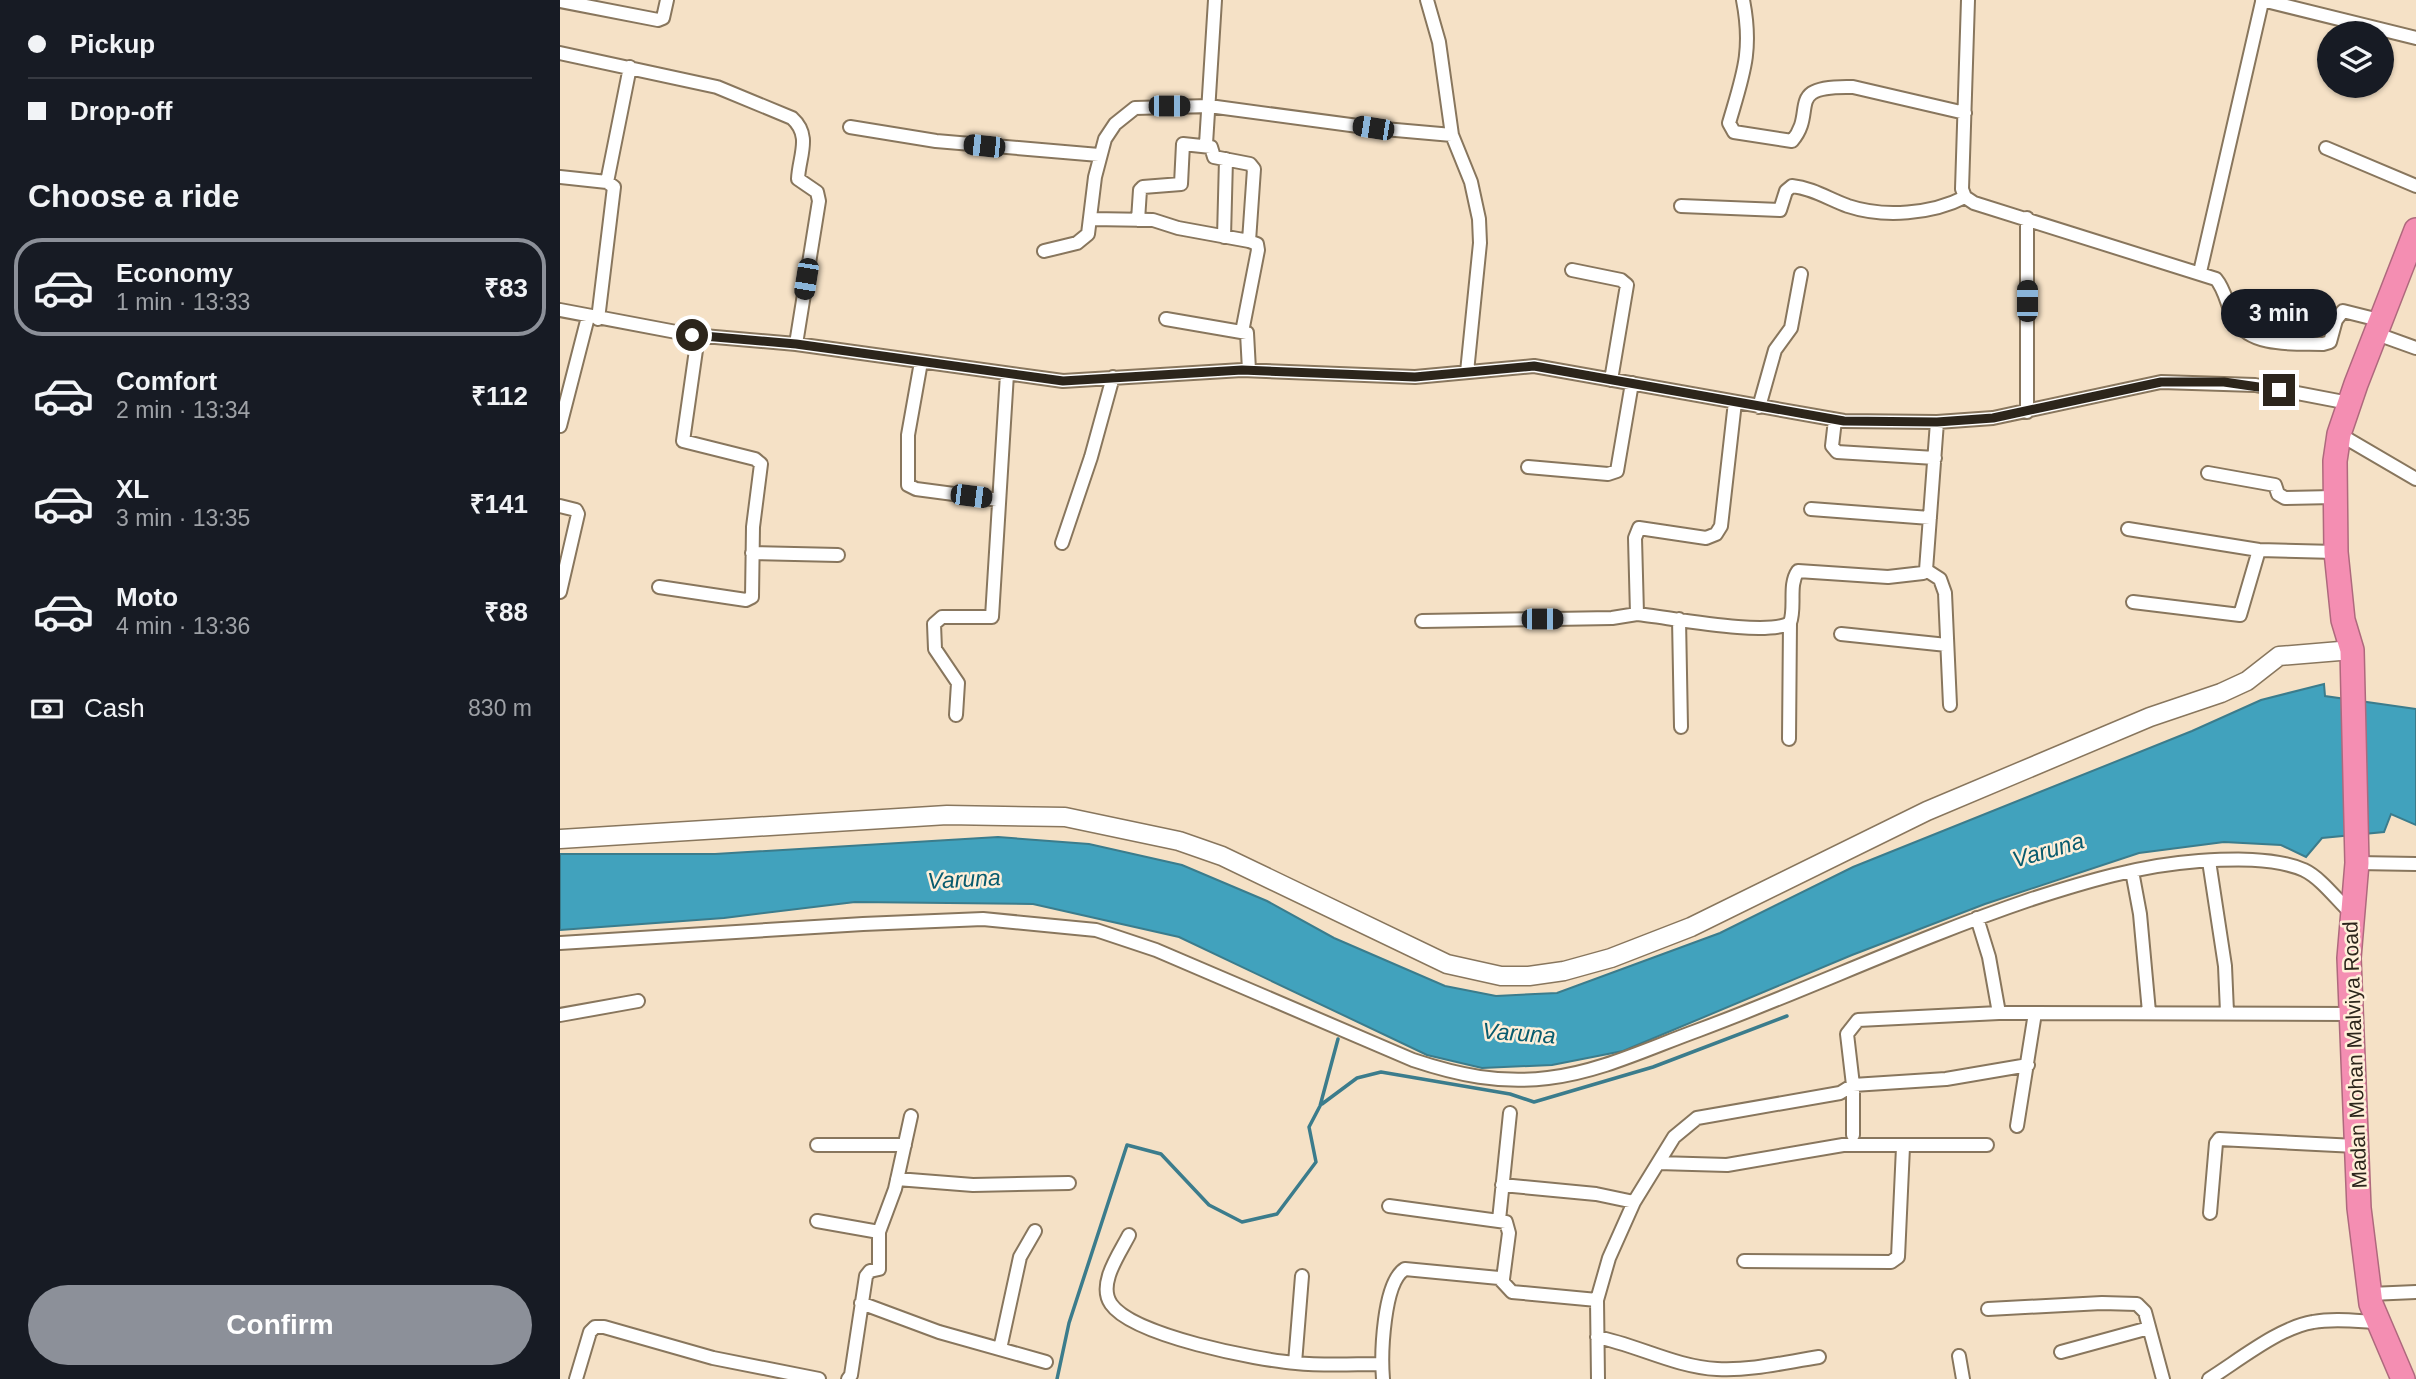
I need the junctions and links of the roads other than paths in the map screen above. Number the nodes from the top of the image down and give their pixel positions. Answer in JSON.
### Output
{"nodes":[{"id":1,"x":667,"y":0,"type":"edge"},
{"id":2,"x":1215,"y":0,"type":"edge"},
{"id":3,"x":1427,"y":0,"type":"edge"},
{"id":4,"x":1743,"y":0,"type":"edge"},
{"id":5,"x":1968,"y":0,"type":"edge"},
{"id":6,"x":560,"y":1,"type":"edge"},
{"id":7,"x":2262,"y":1,"type":"edge"},
{"id":8,"x":2416,"y":38,"type":"edge"},
{"id":9,"x":560,"y":53,"type":"edge"},
{"id":10,"x":630,"y":67,"type":"junction"},
{"id":11,"x":1209,"y":106,"type":"junction"},
{"id":12,"x":1965,"y":113,"type":"junction"},
{"id":13,"x":850,"y":127,"type":"dead end"},
{"id":14,"x":1452,"y":135,"type":"junction"},
{"id":15,"x":1206,"y":144,"type":"junction"},
{"id":16,"x":2326,"y":148,"type":"dead end"},
{"id":17,"x":1099,"y":155,"type":"junction"},
{"id":18,"x":1226,"y":159,"type":"junction"},
{"id":19,"x":560,"y":177,"type":"edge"},
{"id":20,"x":607,"y":182,"type":"junction"},
{"id":21,"x":2416,"y":186,"type":"edge"},
{"id":22,"x":1965,"y":197,"type":"junction"},
{"id":23,"x":1681,"y":206,"type":"dead end"},
{"id":24,"x":2027,"y":218,"type":"junction"},
{"id":25,"x":1091,"y":219,"type":"junction"},
{"id":26,"x":1138,"y":220,"type":"junction"},
{"id":27,"x":2416,"y":230,"type":"edge"},
{"id":28,"x":1224,"y":237,"type":"junction"},
{"id":29,"x":1249,"y":241,"type":"junction"},
{"id":30,"x":1044,"y":251,"type":"dead end"},
{"id":31,"x":2416,"y":267,"type":"edge"},
{"id":32,"x":1572,"y":270,"type":"dead end"},
{"id":33,"x":2200,"y":272,"type":"junction"},
{"id":34,"x":1801,"y":274,"type":"dead end"},
{"id":35,"x":560,"y":310,"type":"edge"},
{"id":36,"x":593,"y":318,"type":"junction"},
{"id":37,"x":1166,"y":319,"type":"dead end"},
{"id":38,"x":1242,"y":332,"type":"junction"},
{"id":39,"x":2383,"y":332,"type":"junction"},
{"id":40,"x":698,"y":335,"type":"junction"},
{"id":41,"x":796,"y":344,"type":"junction"},
{"id":42,"x":2416,"y":348,"type":"edge"},
{"id":43,"x":921,"y":362,"type":"junction"},
{"id":44,"x":1249,"y":370,"type":"junction"},
{"id":45,"x":1467,"y":372,"type":"junction"},
{"id":46,"x":1007,"y":373,"type":"junction"},
{"id":47,"x":1113,"y":377,"type":"junction"},
{"id":48,"x":1611,"y":380,"type":"junction"},
{"id":49,"x":1632,"y":383,"type":"junction"},
{"id":50,"x":1735,"y":402,"type":"junction"},
{"id":51,"x":2349,"y":403,"type":"junction"},
{"id":52,"x":1759,"y":407,"type":"junction"},
{"id":53,"x":2027,"y":412,"type":"junction"},
{"id":54,"x":1835,"y":420,"type":"junction"},
{"id":55,"x":1937,"y":422,"type":"junction"},
{"id":56,"x":560,"y":426,"type":"edge"},
{"id":57,"x":2344,"y":437,"type":"junction"},
{"id":58,"x":1935,"y":458,"type":"junction"},
{"id":59,"x":1528,"y":467,"type":"dead end"},
{"id":60,"x":2208,"y":473,"type":"dead end"},
{"id":61,"x":2416,"y":479,"type":"edge"},
{"id":62,"x":2334,"y":497,"type":"junction"},
{"id":63,"x":999,"y":500,"type":"junction"},
{"id":64,"x":560,"y":506,"type":"edge"},
{"id":65,"x":1811,"y":509,"type":"dead end"},
{"id":66,"x":1930,"y":518,"type":"junction"},
{"id":67,"x":2128,"y":529,"type":"dead end"},
{"id":68,"x":1062,"y":543,"type":"dead end"},
{"id":69,"x":2259,"y":550,"type":"junction"},
{"id":70,"x":2336,"y":552,"type":"junction"},
{"id":71,"x":752,"y":553,"type":"junction"},
{"id":72,"x":838,"y":555,"type":"dead end"},
{"id":73,"x":1926,"y":570,"type":"junction"},
{"id":74,"x":659,"y":587,"type":"dead end"},
{"id":75,"x":560,"y":592,"type":"edge"},
{"id":76,"x":2133,"y":602,"type":"dead end"},
{"id":77,"x":1637,"y":614,"type":"junction"},
{"id":78,"x":1679,"y":619,"type":"junction"},
{"id":79,"x":1422,"y":621,"type":"dead end"},
{"id":80,"x":1790,"y":622,"type":"junction"},
{"id":81,"x":1841,"y":635,"type":"dead end"},
{"id":82,"x":1947,"y":645,"type":"junction"},
{"id":83,"x":2351,"y":646,"type":"junction"},
{"id":84,"x":1950,"y":705,"type":"dead end"},
{"id":85,"x":956,"y":715,"type":"dead end"},
{"id":86,"x":1681,"y":727,"type":"dead end"},
{"id":87,"x":1789,"y":739,"type":"dead end"},
{"id":88,"x":560,"y":839,"type":"edge"},
{"id":89,"x":2209,"y":861,"type":"junction"},
{"id":90,"x":2357,"y":863,"type":"junction"},
{"id":91,"x":2416,"y":864,"type":"edge"},
{"id":92,"x":2132,"y":871,"type":"junction"},
{"id":93,"x":2351,"y":913,"type":"junction"},
{"id":94,"x":1977,"y":918,"type":"junction"},
{"id":95,"x":560,"y":943,"type":"edge"},
{"id":96,"x":638,"y":1001,"type":"dead end"},
{"id":97,"x":2149,"y":1012,"type":"junction"},
{"id":98,"x":2227,"y":1012,"type":"junction"},
{"id":99,"x":1999,"y":1013,"type":"junction"},
{"id":100,"x":2035,"y":1013,"type":"junction"},
{"id":101,"x":2351,"y":1014,"type":"junction"},
{"id":102,"x":560,"y":1016,"type":"edge"},
{"id":103,"x":2028,"y":1065,"type":"junction"},
{"id":104,"x":1853,"y":1085,"type":"junction"},
{"id":105,"x":1510,"y":1113,"type":"dead end"},
{"id":106,"x":911,"y":1116,"type":"dead end"},
{"id":107,"x":2017,"y":1126,"type":"dead end"},
{"id":108,"x":1853,"y":1135,"type":"dead end"},
{"id":109,"x":905,"y":1145,"type":"junction"},
{"id":110,"x":1987,"y":1145,"type":"dead end"},
{"id":111,"x":817,"y":1146,"type":"dead end"},
{"id":112,"x":2356,"y":1146,"type":"junction"},
{"id":113,"x":1903,"y":1147,"type":"junction"},
{"id":114,"x":1658,"y":1163,"type":"junction"},
{"id":115,"x":897,"y":1178,"type":"junction"},
{"id":116,"x":1069,"y":1183,"type":"dead end"},
{"id":117,"x":1503,"y":1185,"type":"junction"},
{"id":118,"x":1634,"y":1202,"type":"junction"},
{"id":119,"x":1389,"y":1206,"type":"dead end"},
{"id":120,"x":2210,"y":1213,"type":"dead end"},
{"id":121,"x":1499,"y":1220,"type":"junction"},
{"id":122,"x":817,"y":1221,"type":"dead end"},
{"id":123,"x":1035,"y":1231,"type":"dead end"},
{"id":124,"x":879,"y":1232,"type":"junction"},
{"id":125,"x":1129,"y":1235,"type":"dead end"},
{"id":126,"x":1744,"y":1261,"type":"dead end"},
{"id":127,"x":1302,"y":1276,"type":"dead end"},
{"id":128,"x":1503,"y":1279,"type":"junction"},
{"id":129,"x":2416,"y":1292,"type":"edge"},
{"id":130,"x":2370,"y":1294,"type":"junction"},
{"id":131,"x":1597,"y":1300,"type":"junction"},
{"id":132,"x":862,"y":1303,"type":"junction"},
{"id":133,"x":1988,"y":1309,"type":"dead end"},
{"id":134,"x":2378,"y":1322,"type":"junction"},
{"id":135,"x":2150,"y":1328,"type":"junction"},
{"id":136,"x":1598,"y":1337,"type":"junction"},
{"id":137,"x":1000,"y":1349,"type":"junction"},
{"id":138,"x":2062,"y":1352,"type":"dead end"},
{"id":139,"x":1958,"y":1356,"type":"dead end"},
{"id":140,"x":1819,"y":1357,"type":"dead end"},
{"id":141,"x":1046,"y":1362,"type":"dead end"},
{"id":142,"x":1295,"y":1363,"type":"junction"},
{"id":143,"x":1382,"y":1364,"type":"junction"},
{"id":144,"x":576,"y":1379,"type":"edge"},
{"id":145,"x":820,"y":1379,"type":"edge"},
{"id":146,"x":848,"y":1379,"type":"edge"},
{"id":147,"x":1383,"y":1379,"type":"edge"},
{"id":148,"x":1598,"y":1379,"type":"edge"},
{"id":149,"x":1963,"y":1379,"type":"edge"},
{"id":150,"x":2163,"y":1379,"type":"edge"},
{"id":151,"x":2209,"y":1379,"type":"edge"},
{"id":152,"x":2403,"y":1379,"type":"edge"}],
"edges":[{"from":1,"to":6,"type":"street"},
{"from":2,"to":11,"type":"street"},
{"from":3,"to":14,"type":"street"},
{"from":4,"to":12,"type":"street"},
{"from":5,"to":12,"type":"street"},
{"from":7,"to":8,"type":"street"},
{"from":7,"to":33,"type":"street"},
{"from":9,"to":10,"type":"street"},
{"from":10,"to":20,"type":"street"},
{"from":10,"to":41,"type":"street"},
{"from":11,"to":14,"type":"street"},
{"from":11,"to":15,"type":"street"},
{"from":11,"to":17,"type":"street"},
{"from":12,"to":22,"type":"street"},
{"from":13,"to":17,"type":"street"},
{"from":14,"to":45,"type":"street"},
{"from":15,"to":18,"type":"street"},
{"from":15,"to":26,"type":"street"},
{"from":16,"to":21,"type":"street"},
{"from":17,"to":25,"type":"street"},
{"from":18,"to":28,"type":"street"},
{"from":18,"to":29,"type":"street"},
{"from":19,"to":20,"type":"street"},
{"from":20,"to":36,"type":"street"},
{"from":22,"to":23,"type":"street"},
{"from":22,"to":24,"type":"street"},
{"from":24,"to":33,"type":"street"},
{"from":24,"to":53,"type":"street"},
{"from":25,"to":26,"type":"street"},
{"from":25,"to":30,"type":"street"},
{"from":26,"to":28,"type":"street"},
{"from":27,"to":39,"type":"highway","name":"Madan Mohan Malviya Road"},
{"from":28,"to":29,"type":"street"},
{"from":29,"to":38,"type":"street"},
{"from":31,"to":39,"type":"highway","name":"Madan Mohan Malviya Road"},
{"from":32,"to":48,"type":"street"},
{"from":33,"to":39,"type":"street"},
{"from":34,"to":52,"type":"street"},
{"from":35,"to":36,"type":"street"},
{"from":36,"to":40,"type":"street"},
{"from":36,"to":56,"type":"street"},
{"from":37,"to":38,"type":"street"},
{"from":38,"to":44,"type":"street"},
{"from":39,"to":42,"type":"street"},
{"from":39,"to":51,"type":"highway","name":"Madan Mohan Malviya Road"},
{"from":39,"to":57,"type":"highway","name":"Madan Mohan Malviya Road"},
{"from":40,"to":41,"type":"street"},
{"from":40,"to":71,"type":"street"},
{"from":41,"to":43,"type":"street"},
{"from":43,"to":46,"type":"street"},
{"from":43,"to":63,"type":"street"},
{"from":44,"to":45,"type":"street"},
{"from":44,"to":47,"type":"street"},
{"from":45,"to":48,"type":"street"},
{"from":46,"to":47,"type":"street"},
{"from":46,"to":63,"type":"street"},
{"from":47,"to":68,"type":"street"},
{"from":48,"to":49,"type":"street"},
{"from":49,"to":50,"type":"street"},
{"from":49,"to":59,"type":"street"},
{"from":50,"to":52,"type":"street"},
{"from":50,"to":77,"type":"street"},
{"from":51,"to":53,"type":"street"},
{"from":51,"to":57,"type":"highway","name":"Madan Mohan Malviya Road"},
{"from":52,"to":54,"type":"street"},
{"from":53,"to":55,"type":"street"},
{"from":54,"to":55,"type":"street"},
{"from":54,"to":58,"type":"street"},
{"from":55,"to":58,"type":"street"},
{"from":57,"to":61,"type":"street"},
{"from":57,"to":62,"type":"highway","name":"Madan Mohan Malviya Road"},
{"from":57,"to":83,"type":"highway","name":"Madan Mohan Malviya Road"},
{"from":58,"to":66,"type":"street"},
{"from":60,"to":62,"type":"street"},
{"from":62,"to":70,"type":"highway","name":"Madan Mohan Malviya Road"},
{"from":63,"to":85,"type":"street"},
{"from":64,"to":75,"type":"street"},
{"from":65,"to":66,"type":"street"},
{"from":66,"to":73,"type":"street"},
{"from":67,"to":69,"type":"street"},
{"from":69,"to":70,"type":"street"},
{"from":69,"to":76,"type":"street"},
{"from":70,"to":83,"type":"highway","name":"Madan Mohan Malviya Road"},
{"from":71,"to":72,"type":"street"},
{"from":71,"to":74,"type":"street"},
{"from":73,"to":80,"type":"street"},
{"from":73,"to":82,"type":"street"},
{"from":77,"to":78,"type":"street"},
{"from":77,"to":79,"type":"street"},
{"from":78,"to":80,"type":"street"},
{"from":78,"to":86,"type":"street"},
{"from":80,"to":87,"type":"street"},
{"from":81,"to":82,"type":"street"},
{"from":82,"to":84,"type":"street"},
{"from":83,"to":88,"type":"street"},
{"from":83,"to":90,"type":"highway","name":"Madan Mohan Malviya Road"},
{"from":89,"to":92,"type":"street"},
{"from":89,"to":93,"type":"street"},
{"from":89,"to":98,"type":"street"},
{"from":90,"to":91,"type":"street"},
{"from":90,"to":93,"type":"highway","name":"Madan Mohan Malviya Road"},
{"from":92,"to":94,"type":"street"},
{"from":92,"to":97,"type":"street"},
{"from":93,"to":101,"type":"highway","name":"Madan Mohan Malviya Road"},
{"from":94,"to":95,"type":"street"},
{"from":94,"to":99,"type":"street"},
{"from":96,"to":102,"type":"street"},
{"from":97,"to":98,"type":"street"},
{"from":97,"to":100,"type":"street"},
{"from":98,"to":101,"type":"street"},
{"from":99,"to":100,"type":"street"},
{"from":99,"to":104,"type":"street"},
{"from":100,"to":103,"type":"street"},
{"from":101,"to":112,"type":"highway","name":"Madan Mohan Malviya Road"},
{"from":103,"to":104,"type":"street"},
{"from":103,"to":107,"type":"street"},
{"from":104,"to":108,"type":"street"},
{"from":104,"to":114,"type":"street"},
{"from":105,"to":117,"type":"street"},
{"from":106,"to":109,"type":"street"},
{"from":109,"to":111,"type":"street"},
{"from":109,"to":115,"type":"street"},
{"from":110,"to":113,"type":"street"},
{"from":112,"to":120,"type":"street"},
{"from":112,"to":130,"type":"highway","name":"Madan Mohan Malviya Road"},
{"from":113,"to":114,"type":"street"},
{"from":113,"to":126,"type":"street"},
{"from":114,"to":118,"type":"street"},
{"from":115,"to":116,"type":"street"},
{"from":115,"to":124,"type":"street"},
{"from":117,"to":118,"type":"street"},
{"from":117,"to":121,"type":"street"},
{"from":118,"to":131,"type":"street"},
{"from":119,"to":121,"type":"street"},
{"from":121,"to":128,"type":"street"},
{"from":122,"to":124,"type":"street"},
{"from":123,"to":137,"type":"street"},
{"from":124,"to":132,"type":"street"},
{"from":125,"to":142,"type":"street"},
{"from":127,"to":142,"type":"street"},
{"from":128,"to":131,"type":"street"},
{"from":128,"to":143,"type":"street"},
{"from":129,"to":130,"type":"street"},
{"from":130,"to":134,"type":"highway","name":"Madan Mohan Malviya Road"},
{"from":131,"to":136,"type":"street"},
{"from":132,"to":137,"type":"street"},
{"from":132,"to":146,"type":"street"},
{"from":133,"to":135,"type":"street"},
{"from":134,"to":151,"type":"street"},
{"from":134,"to":152,"type":"highway","name":"Madan Mohan Malviya Road"},
{"from":135,"to":138,"type":"street"},
{"from":135,"to":150,"type":"street"},
{"from":136,"to":140,"type":"street"},
{"from":136,"to":148,"type":"street"},
{"from":137,"to":141,"type":"street"},
{"from":139,"to":149,"type":"street"},
{"from":142,"to":143,"type":"street"},
{"from":143,"to":147,"type":"street"},
{"from":144,"to":145,"type":"street"}]}
